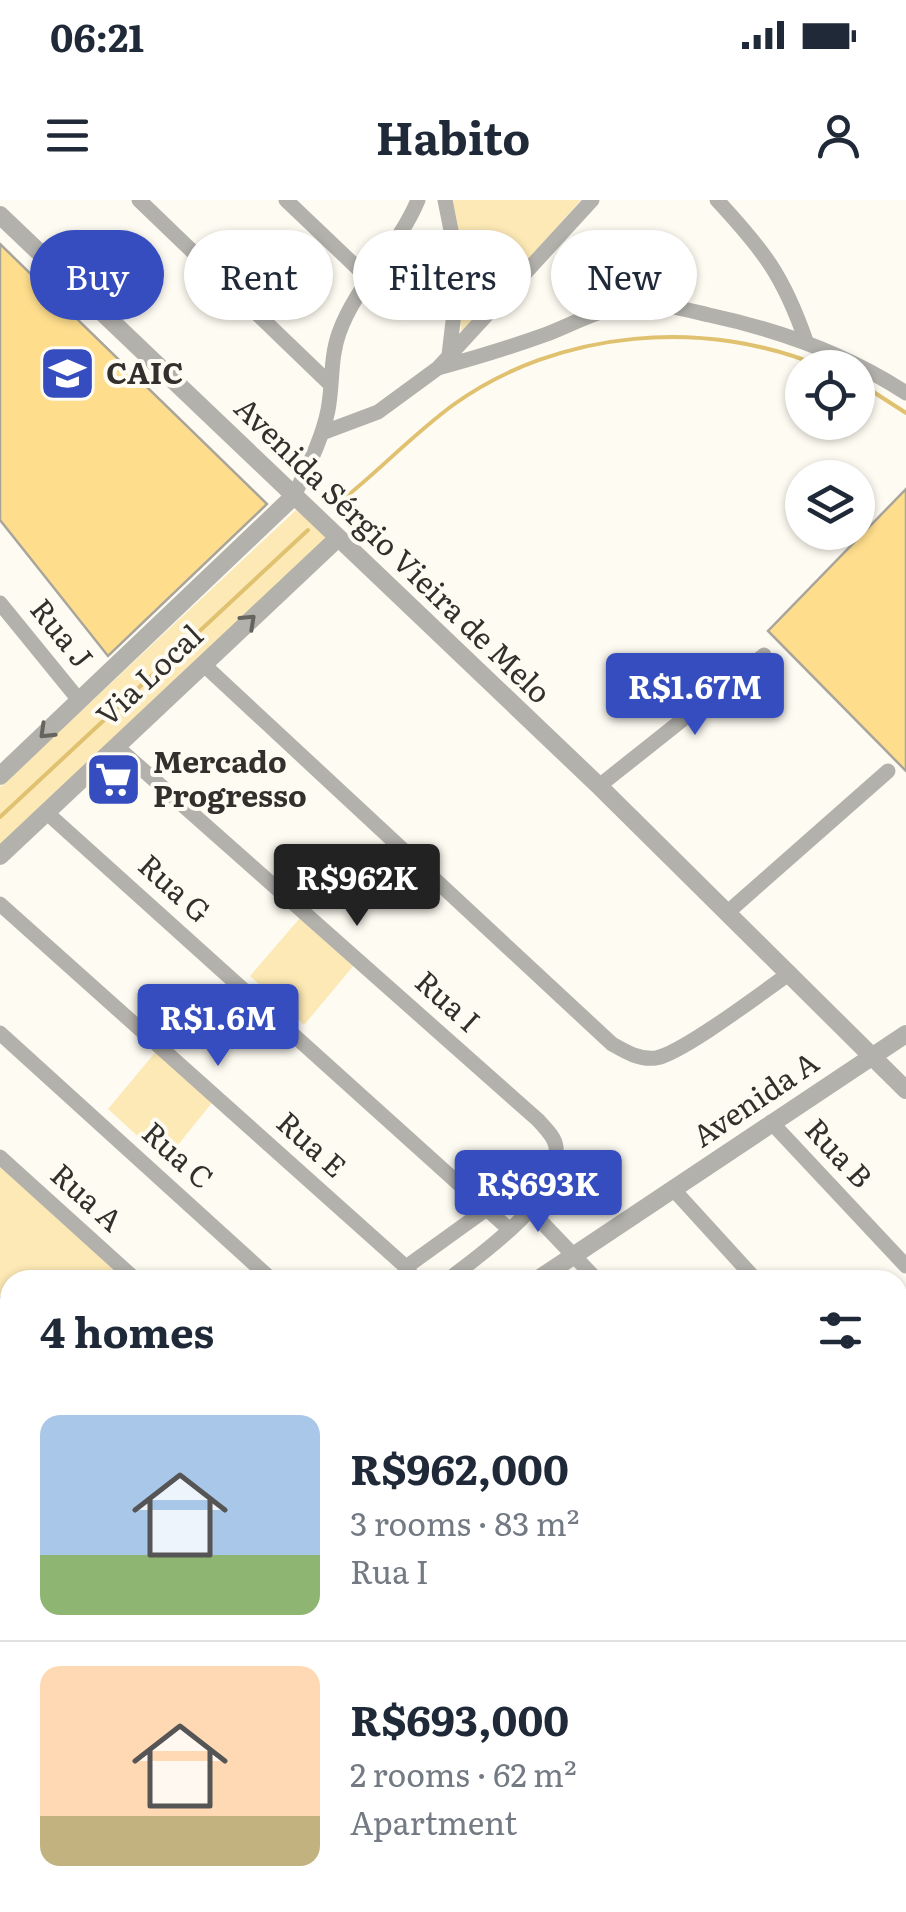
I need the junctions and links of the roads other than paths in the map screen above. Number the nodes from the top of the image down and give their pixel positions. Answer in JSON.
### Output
{"nodes":[{"id":1,"x":139,"y":200,"type":"edge"},
{"id":2,"x":286,"y":200,"type":"edge"},
{"id":3,"x":418,"y":200,"type":"edge"},
{"id":4,"x":445,"y":200,"type":"edge"},
{"id":5,"x":592,"y":200,"type":"edge"},
{"id":6,"x":717,"y":200,"type":"edge"},
{"id":7,"x":0,"y":215,"type":"edge"},
{"id":8,"x":405,"y":230,"type":"edge"},
{"id":9,"x":353,"y":264,"type":"edge"},
{"id":10,"x":353,"y":309,"type":"edge"},
{"id":11,"x":806,"y":341,"type":"junction"},
{"id":12,"x":443,"y":362,"type":"junction"},
{"id":13,"x":331,"y":385,"type":"junction"},
{"id":14,"x":906,"y":393,"type":"edge"},
{"id":15,"x":322,"y":433,"type":"junction"},
{"id":16,"x":294,"y":496,"type":"junction"},
{"id":17,"x":338,"y":538,"type":"junction"},
{"id":18,"x":0,"y":603,"type":"edge"},
{"id":19,"x":764,"y":655,"type":"dead end"},
{"id":20,"x":203,"y":664,"type":"junction"},
{"id":21,"x":79,"y":700,"type":"junction"},
{"id":22,"x":116,"y":746,"type":"junction"},
{"id":23,"x":3,"y":768,"type":"edge"},
{"id":24,"x":888,"y":771,"type":"dead end"},
{"id":25,"x":598,"y":786,"type":"junction"},
{"id":26,"x":46,"y":812,"type":"junction"},
{"id":27,"x":0,"y":856,"type":"edge"},
{"id":28,"x":0,"y":904,"type":"edge"},
{"id":29,"x":728,"y":912,"type":"junction"},
{"id":30,"x":790,"y":972,"type":"junction"},
{"id":31,"x":0,"y":1033,"type":"edge"},
{"id":32,"x":906,"y":1034,"type":"edge"},
{"id":33,"x":873,"y":1056,"type":"junction"},
{"id":34,"x":906,"y":1090,"type":"edge"},
{"id":35,"x":771,"y":1122,"type":"junction"},
{"id":36,"x":0,"y":1158,"type":"edge"},
{"id":37,"x":673,"y":1189,"type":"junction"},
{"id":38,"x":488,"y":1208,"type":"junction"},
{"id":39,"x":531,"y":1211,"type":"junction"},
{"id":40,"x":510,"y":1230,"type":"junction"},
{"id":41,"x":572,"y":1254,"type":"junction"},
{"id":42,"x":906,"y":1266,"type":"edge"},
{"id":43,"x":125,"y":1270,"type":"edge"},
{"id":44,"x":261,"y":1270,"type":"edge"},
{"id":45,"x":406,"y":1270,"type":"edge"},
{"id":46,"x":415,"y":1270,"type":"edge"},
{"id":47,"x":460,"y":1270,"type":"edge"},
{"id":48,"x":551,"y":1270,"type":"edge"},
{"id":49,"x":587,"y":1270,"type":"edge"},
{"id":50,"x":747,"y":1270,"type":"edge"}],
"edges":[{"from":1,"to":13,"type":"street"},
{"from":2,"to":9,"type":"street"},
{"from":3,"to":8,"type":"street"},
{"from":4,"to":12,"type":"street"},
{"from":5,"to":12,"type":"street"},
{"from":6,"to":11,"type":"street"},
{"from":7,"to":16,"type":"street","name":"Avenida Sérgio Vieira de Melo"},
{"from":10,"to":13,"type":"street"},
{"from":11,"to":12,"type":"street"},
{"from":11,"to":14,"type":"street"},
{"from":12,"to":15,"type":"street"},
{"from":13,"to":15,"type":"street"},
{"from":15,"to":16,"type":"street"},
{"from":16,"to":17,"type":"street","name":"Avenida Sérgio Vieira de Melo"},
{"from":16,"to":21,"type":"street","name":"Via Local"},
{"from":20,"to":17,"type":"street","name":"Via Local","one_way":true},
{"from":17,"to":25,"type":"street","name":"Avenida Sérgio Vieira de Melo"},
{"from":18,"to":21,"type":"street","name":"Rua J"},
{"from":19,"to":25,"type":"street"},
{"from":20,"to":22,"type":"street","name":"Via Local"},
{"from":20,"to":30,"type":"street"},
{"from":21,"to":23,"type":"street","name":"Via Local","one_way":true},
{"from":22,"to":26,"type":"street","name":"Via Local"},
{"from":22,"to":39,"type":"street","name":"Rua I"},
{"from":24,"to":29,"type":"street"},
{"from":25,"to":29,"type":"street","name":"Avenida Sérgio Vieira de Melo"},
{"from":26,"to":27,"type":"street","name":"Via Local"},
{"from":26,"to":38,"type":"street","name":"Rua G"},
{"from":28,"to":45,"type":"street","name":"Rua E"},
{"from":29,"to":30,"type":"street","name":"Avenida Sérgio Vieira de Melo"},
{"from":30,"to":33,"type":"street","name":"Avenida Sérgio Vieira de Melo"},
{"from":31,"to":44,"type":"street","name":"Rua C"},
{"from":32,"to":33,"type":"street","name":"Avenida A"},
{"from":33,"to":34,"type":"street"},
{"from":33,"to":35,"type":"street","name":"Avenida A"},
{"from":35,"to":37,"type":"street","name":"Avenida A"},
{"from":35,"to":42,"type":"street","name":"Rua B"},
{"from":36,"to":43,"type":"street","name":"Rua A"},
{"from":37,"to":41,"type":"street","name":"Avenida A"},
{"from":37,"to":50,"type":"street"},
{"from":38,"to":40,"type":"street","name":"Rua G"},
{"from":38,"to":46,"type":"street"},
{"from":39,"to":40,"type":"street"},
{"from":39,"to":41,"type":"street"},
{"from":40,"to":47,"type":"street"},
{"from":41,"to":48,"type":"street","name":"Avenida A"},
{"from":41,"to":49,"type":"street"}]}
